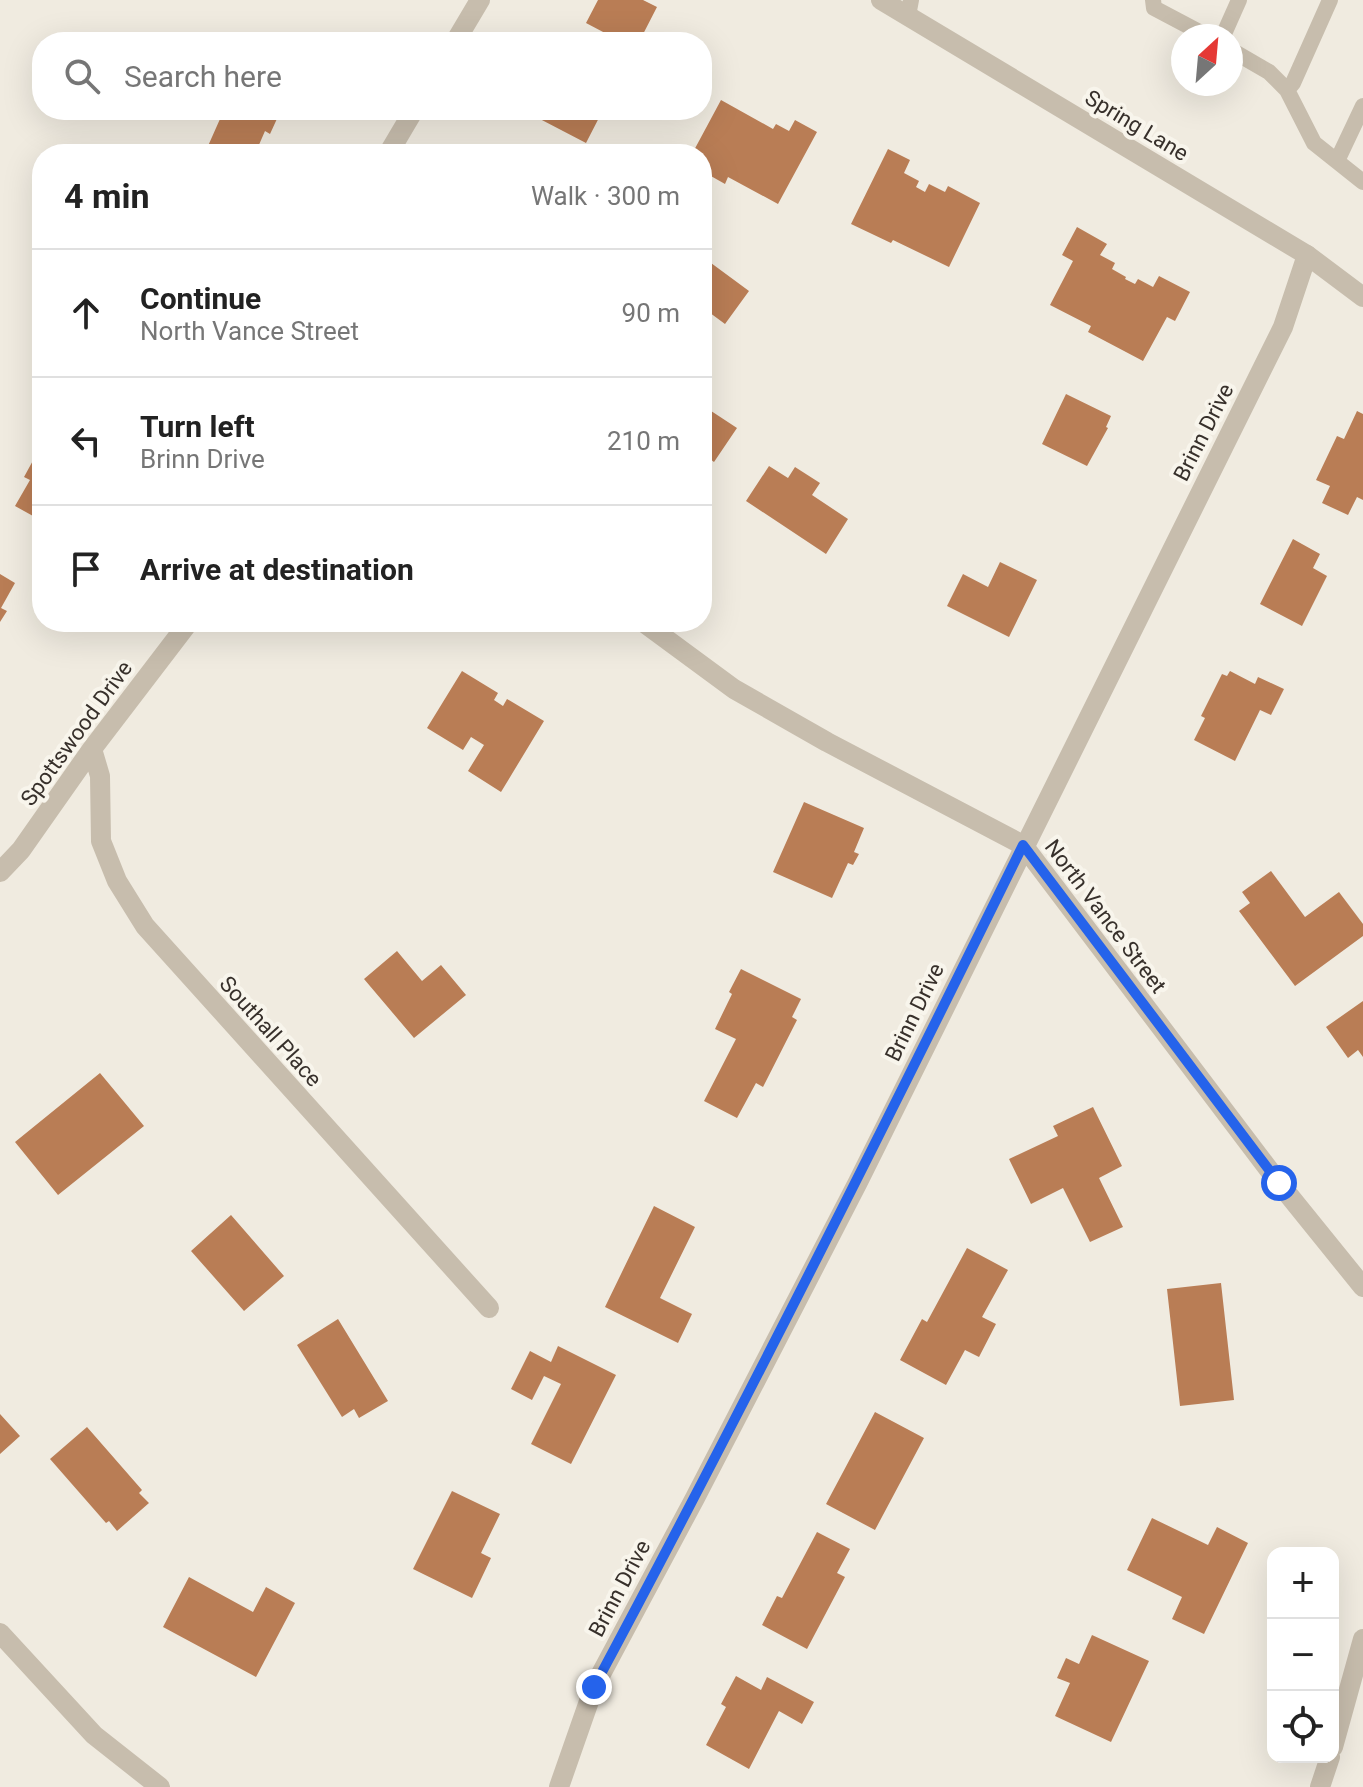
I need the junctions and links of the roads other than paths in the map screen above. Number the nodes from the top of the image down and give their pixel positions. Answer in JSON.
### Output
{"nodes":[{"id":1,"x":480,"y":0,"type":"edge"},
{"id":2,"x":881,"y":0,"type":"edge"},
{"id":3,"x":1153,"y":0,"type":"edge"},
{"id":4,"x":1239,"y":0,"type":"edge"},
{"id":5,"x":1330,"y":0,"type":"edge"},
{"id":6,"x":909,"y":8,"type":"edge"},
{"id":7,"x":1184,"y":24,"type":"edge"},
{"id":8,"x":1228,"y":24,"type":"edge"},
{"id":9,"x":461,"y":32,"type":"edge"},
{"id":10,"x":1243,"y":57,"type":"edge"},
{"id":11,"x":1287,"y":90,"type":"junction"},
{"id":12,"x":1363,"y":106,"type":"edge"},
{"id":13,"x":408,"y":120,"type":"edge"},
{"id":14,"x":394,"y":144,"type":"edge"},
{"id":15,"x":1337,"y":161,"type":"junction"},
{"id":16,"x":1363,"y":182,"type":"edge"},
{"id":17,"x":1307,"y":255,"type":"junction"},
{"id":18,"x":1363,"y":297,"type":"edge"},
{"id":19,"x":181,"y":632,"type":"edge"},
{"id":20,"x":657,"y":632,"type":"edge"},
{"id":21,"x":92,"y":749,"type":"junction"},
{"id":22,"x":1023,"y":845,"type":"junction"},
{"id":23,"x":0,"y":872,"type":"edge"},
{"id":24,"x":1363,"y":1287,"type":"edge"},
{"id":25,"x":489,"y":1308,"type":"dead end"},
{"id":26,"x":0,"y":1633,"type":"edge"},
{"id":27,"x":1363,"y":1639,"type":"edge"},
{"id":28,"x":1339,"y":1725,"type":"edge"},
{"id":29,"x":1328,"y":1763,"type":"edge"},
{"id":30,"x":160,"y":1787,"type":"edge"},
{"id":31,"x":559,"y":1787,"type":"edge"},
{"id":32,"x":1320,"y":1787,"type":"edge"}],
"edges":[{"from":1,"to":9,"type":"street"},
{"from":2,"to":6,"type":"street","name":"Spring Lane"},
{"from":3,"to":7,"type":"lane"},
{"from":4,"to":8,"type":"lane"},
{"from":5,"to":11,"type":"lane"},
{"from":6,"to":17,"type":"street","name":"Spring Lane"},
{"from":10,"to":11,"type":"lane"},
{"from":11,"to":15,"type":"lane"},
{"from":12,"to":15,"type":"lane"},
{"from":13,"to":14,"type":"street"},
{"from":15,"to":16,"type":"lane"},
{"from":17,"to":18,"type":"street","name":"Spring Lane"},
{"from":17,"to":22,"type":"street","name":"Brinn Drive"},
{"from":19,"to":21,"type":"street","name":"Spottswood Drive"},
{"from":20,"to":22,"type":"street","name":"North Vance Street"},
{"from":21,"to":23,"type":"street","name":"Spottswood Drive"},
{"from":21,"to":25,"type":"street","name":"Southall Place"},
{"from":22,"to":24,"type":"street","name":"North Vance Street"},
{"from":22,"to":31,"type":"street","name":"Brinn Drive"},
{"from":26,"to":30,"type":"street"},
{"from":27,"to":28,"type":"street"},
{"from":29,"to":32,"type":"street"}]}
